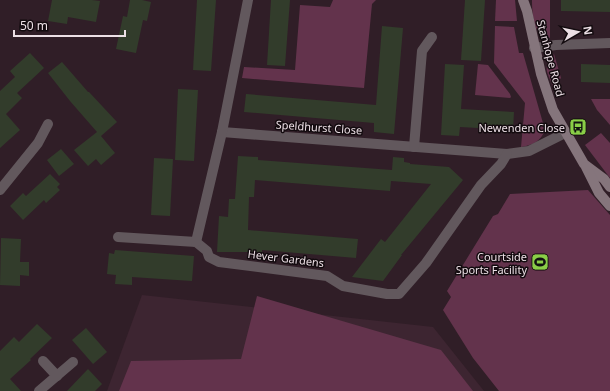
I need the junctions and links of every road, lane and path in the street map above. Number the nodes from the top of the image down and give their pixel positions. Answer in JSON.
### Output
{"nodes":[{"id":1,"x":248,"y":0,"type":"edge"},
{"id":2,"x":523,"y":0,"type":"edge"},
{"id":3,"x":528,"y":0,"type":"edge"},
{"id":4,"x":527,"y":11,"type":"junction"},
{"id":5,"x":432,"y":37,"type":"dead end"},
{"id":6,"x":610,"y":43,"type":"edge"},
{"id":7,"x":534,"y":48,"type":"junction"},
{"id":8,"x":48,"y":124,"type":"dead end"},
{"id":9,"x":222,"y":132,"type":"junction"},
{"id":10,"x":565,"y":133,"type":"junction"},
{"id":11,"x":414,"y":147,"type":"junction"},
{"id":12,"x":508,"y":154,"type":"junction"},
{"id":13,"x":584,"y":164,"type":"junction"},
{"id":14,"x":610,"y":187,"type":"edge"},
{"id":15,"x":0,"y":190,"type":"edge"},
{"id":16,"x":610,"y":206,"type":"edge"},
{"id":17,"x":118,"y":237,"type":"dead end"},
{"id":18,"x":196,"y":242,"type":"junction"},
{"id":19,"x":43,"y":360,"type":"dead end"},
{"id":20,"x":73,"y":362,"type":"dead end"},
{"id":21,"x":57,"y":376,"type":"junction"},
{"id":22,"x":40,"y":391,"type":"edge"}],
"edges":[{"from":1,"to":9,"type":"street"},
{"from":2,"to":4,"type":"street","name":"Stanhope Road"},
{"from":3,"to":4,"type":"street","name":"Stanhope Road"},
{"from":4,"to":7,"type":"street","name":"Stanhope Road"},
{"from":5,"to":11,"type":"street"},
{"from":6,"to":7,"type":"street"},
{"from":7,"to":10,"type":"street","name":"Stanhope Road"},
{"from":8,"to":15,"type":"street"},
{"from":9,"to":11,"type":"street","name":"Speldhurst Close"},
{"from":9,"to":18,"type":"street"},
{"from":10,"to":12,"type":"street","name":"Speldhurst Close"},
{"from":10,"to":13,"type":"street","name":"Stanhope Road"},
{"from":11,"to":12,"type":"street","name":"Speldhurst Close"},
{"from":12,"to":18,"type":"street","name":"Hever Gardens"},
{"from":13,"to":14,"type":"street","name":"Stanhope Road"},
{"from":13,"to":16,"type":"street"},
{"from":17,"to":18,"type":"street"},
{"from":19,"to":21,"type":"street"},
{"from":20,"to":21,"type":"street"},
{"from":21,"to":22,"type":"street"}]}
